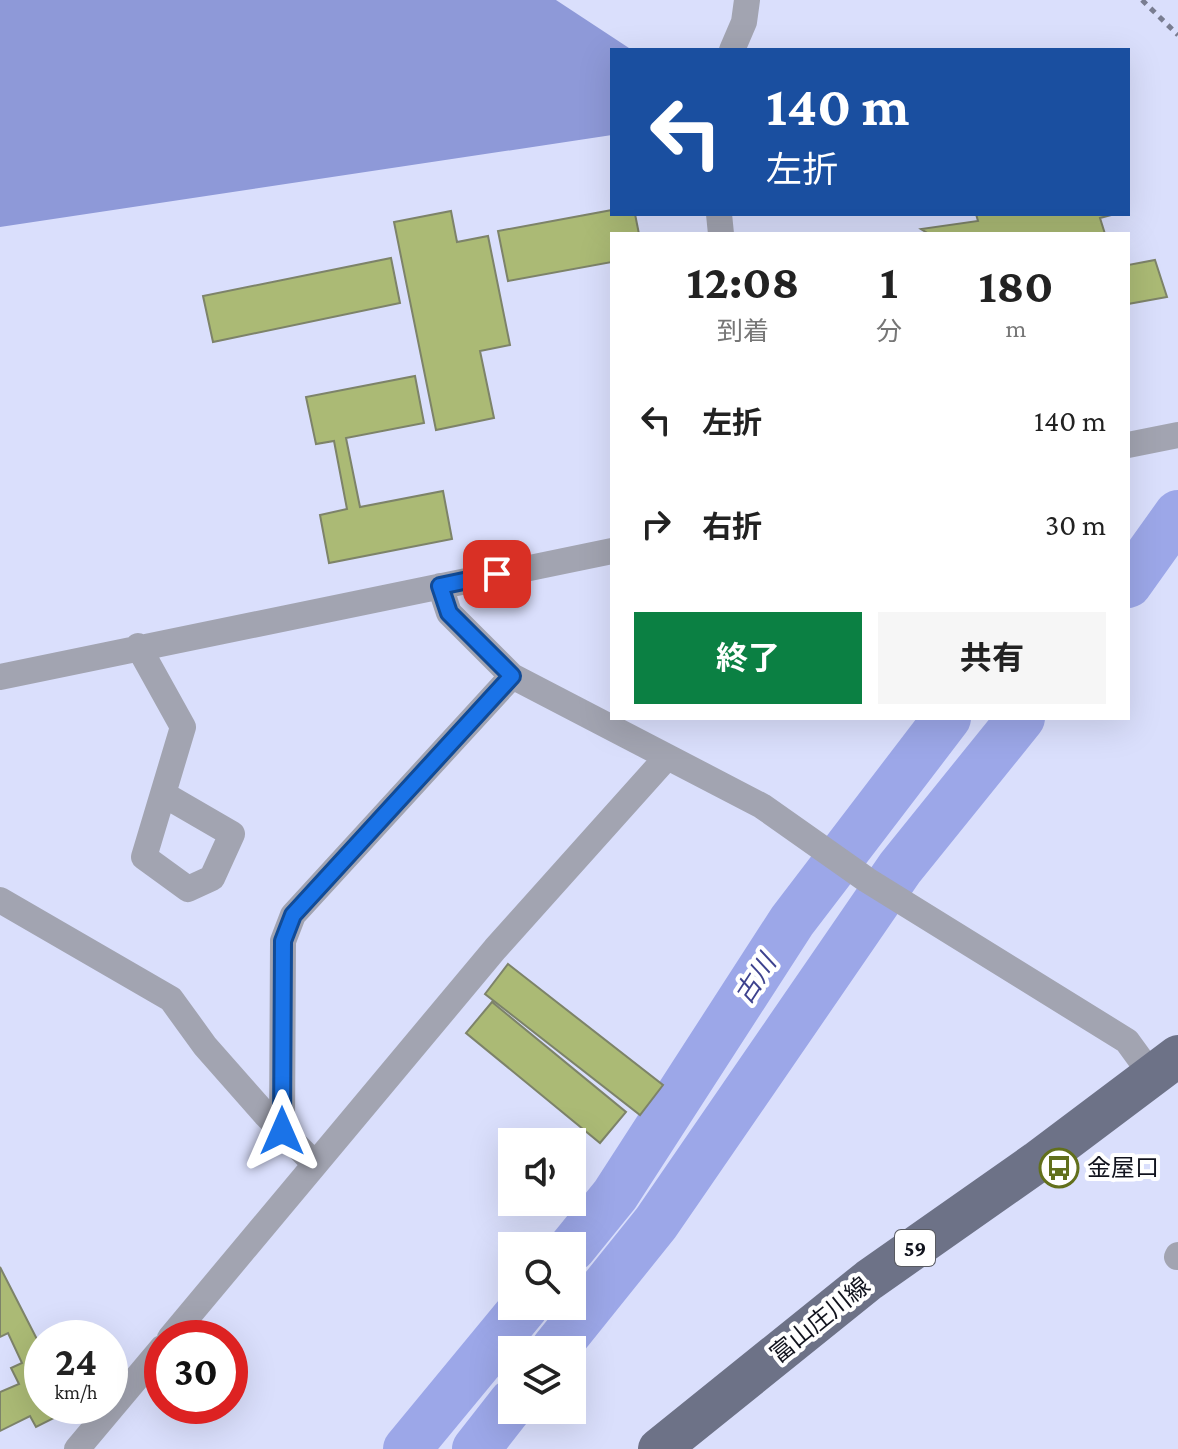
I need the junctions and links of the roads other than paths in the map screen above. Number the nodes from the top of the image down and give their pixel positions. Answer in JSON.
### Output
{"nodes":[{"id":1,"x":747,"y":0,"type":"edge"},
{"id":2,"x":733,"y":48,"type":"edge"},
{"id":3,"x":1178,"y":435,"type":"edge"},
{"id":4,"x":1130,"y":445,"type":"edge"},
{"id":5,"x":610,"y":551,"type":"edge"},
{"id":6,"x":440,"y":586,"type":"junction"},
{"id":7,"x":138,"y":646,"type":"junction"},
{"id":8,"x":512,"y":676,"type":"junction"},
{"id":9,"x":0,"y":677,"type":"edge"},
{"id":10,"x":667,"y":757,"type":"junction"},
{"id":11,"x":163,"y":794,"type":"dead end"},
{"id":12,"x":0,"y":900,"type":"edge"},
{"id":13,"x":1164,"y":1065,"type":"edge"},
{"id":14,"x":282,"y":1131,"type":"junction"},
{"id":15,"x":315,"y":1164,"type":"junction"},
{"id":16,"x":185,"y":1320,"type":"edge"},
{"id":17,"x":144,"y":1369,"type":"edge"},
{"id":18,"x":77,"y":1449,"type":"edge"},
{"id":19,"x":659,"y":1449,"type":"edge"}],
"edges":[{"from":1,"to":2,"type":"street"},
{"from":3,"to":4,"type":"street"},
{"from":5,"to":6,"type":"street"},
{"from":6,"to":7,"type":"street"},
{"from":6,"to":8,"type":"street"},
{"from":7,"to":9,"type":"street"},
{"from":7,"to":11,"type":"street"},
{"from":8,"to":10,"type":"street"},
{"from":8,"to":14,"type":"street"},
{"from":10,"to":13,"type":"street"},
{"from":10,"to":15,"type":"street"},
{"from":12,"to":14,"type":"street"},
{"from":13,"to":19,"type":"main road","name":"富山庄川線","number":"59"},
{"from":14,"to":15,"type":"street"},
{"from":15,"to":16,"type":"street"},
{"from":17,"to":18,"type":"street"}]}
